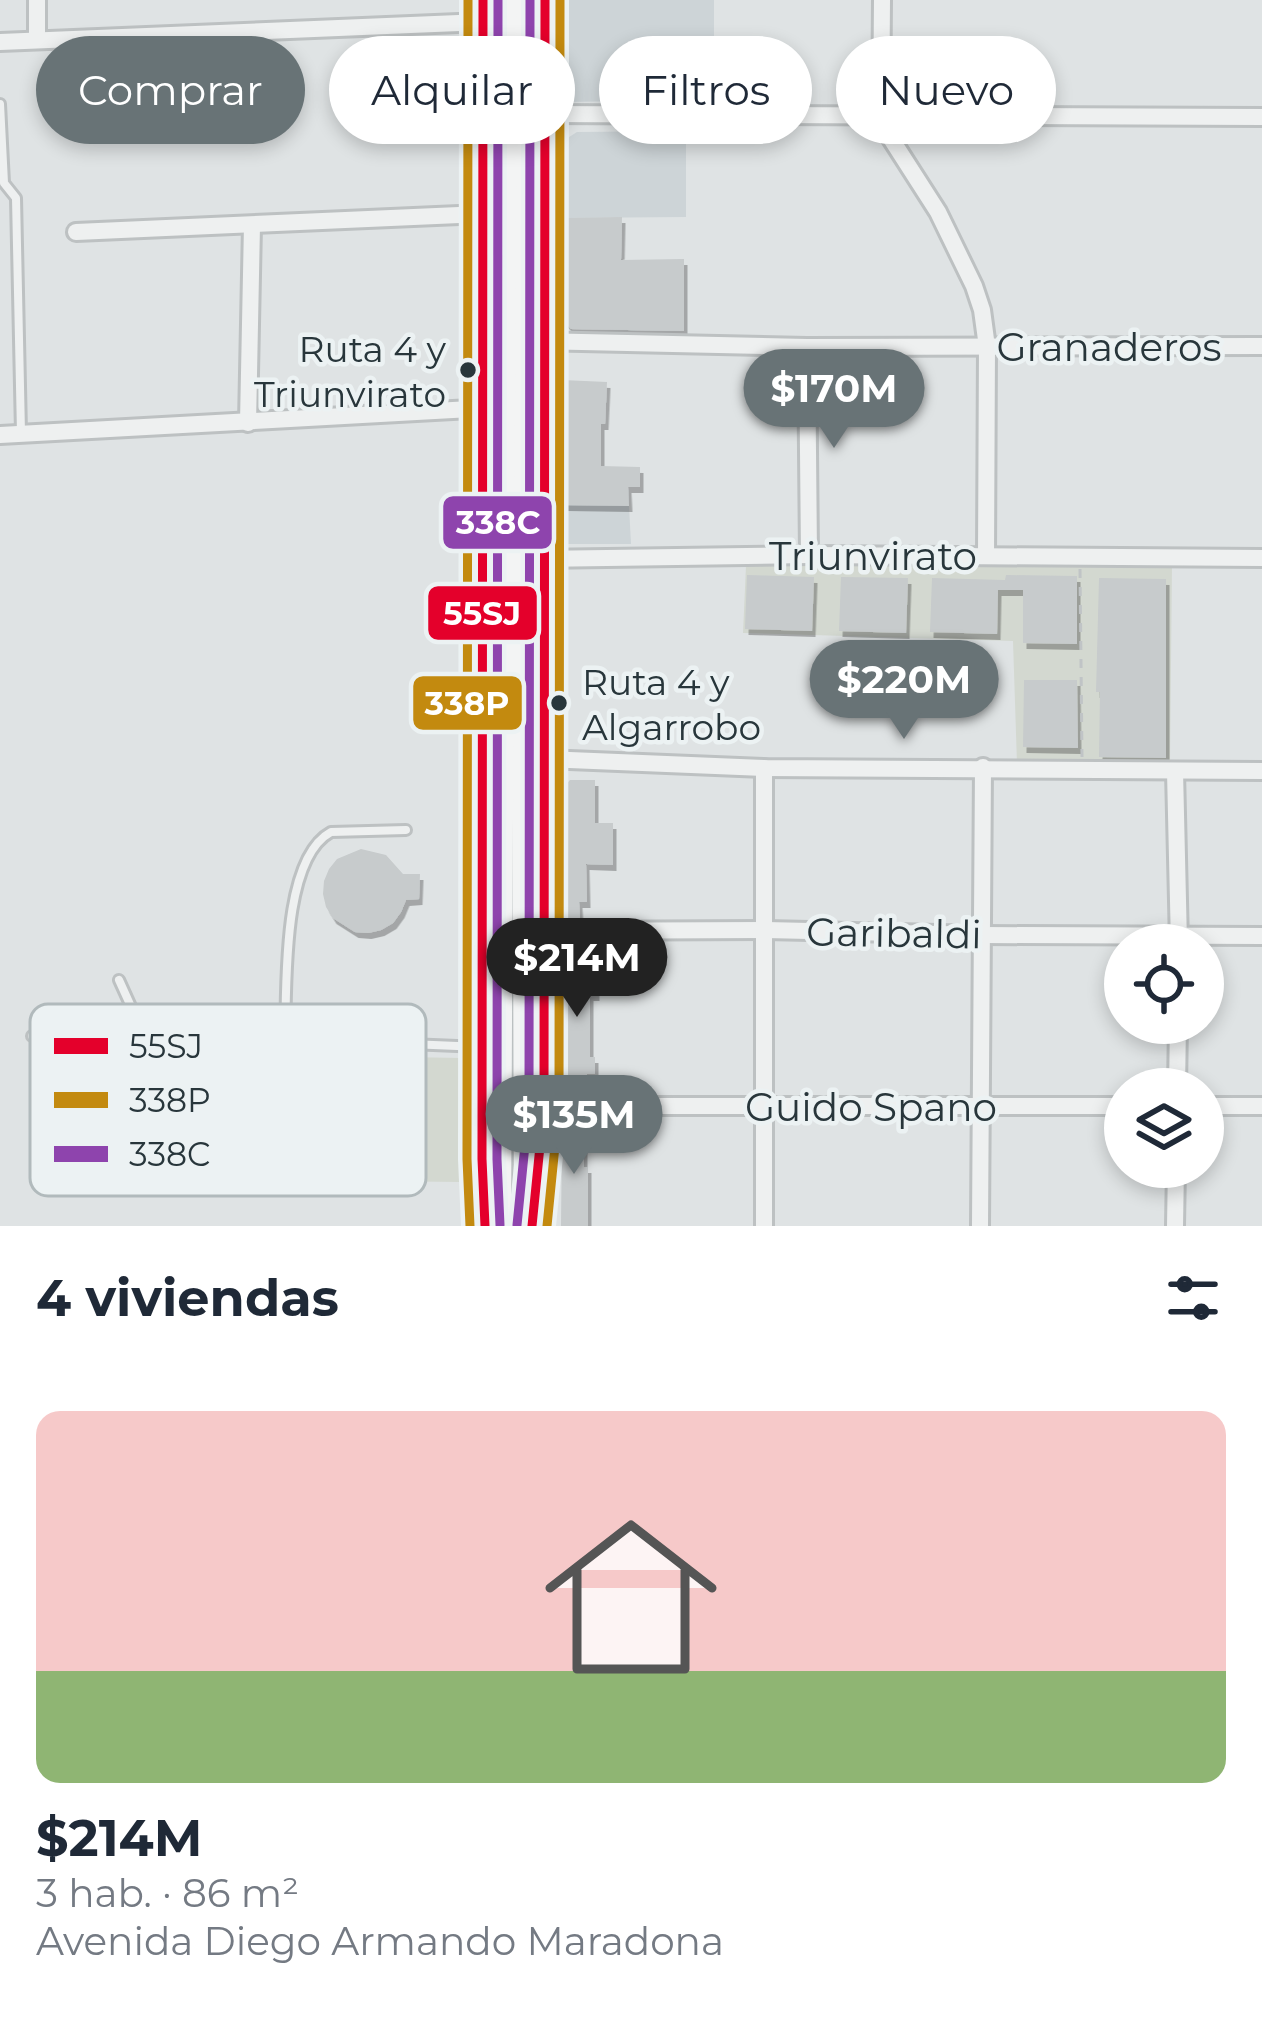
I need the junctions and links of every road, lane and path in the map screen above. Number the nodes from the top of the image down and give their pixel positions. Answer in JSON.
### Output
{"nodes":[{"id":1,"x":37,"y":0,"type":"edge"},
{"id":2,"x":505,"y":0,"type":"edge"},
{"id":3,"x":526,"y":0,"type":"edge"},
{"id":4,"x":545,"y":0,"type":"edge"},
{"id":5,"x":882,"y":0,"type":"edge"},
{"id":6,"x":483,"y":11,"type":"edge"},
{"id":7,"x":37,"y":36,"type":"edge"},
{"id":8,"x":85,"y":36,"type":"edge"},
{"id":9,"x":529,"y":36,"type":"edge"},
{"id":10,"x":542,"y":36,"type":"edge"},
{"id":11,"x":881,"y":36,"type":"edge"},
{"id":12,"x":36,"y":39,"type":"edge"},
{"id":13,"x":0,"y":42,"type":"edge"},
{"id":14,"x":0,"y":104,"type":"edge"},
{"id":15,"x":575,"y":114,"type":"edge"},
{"id":16,"x":836,"y":114,"type":"edge"},
{"id":17,"x":1056,"y":115,"type":"edge"},
{"id":18,"x":1262,"y":117,"type":"edge"},
{"id":19,"x":534,"y":144,"type":"edge"},
{"id":20,"x":536,"y":144,"type":"edge"},
{"id":21,"x":893,"y":144,"type":"edge"},
{"id":22,"x":482,"y":214,"type":"junction"},
{"id":23,"x":252,"y":225,"type":"junction"},
{"id":24,"x":76,"y":232,"type":"dead end"},
{"id":25,"x":534,"y":341,"type":"junction"},
{"id":26,"x":1262,"y":346,"type":"edge"},
{"id":27,"x":807,"y":347,"type":"junction"},
{"id":28,"x":988,"y":347,"type":"junction"},
{"id":29,"x":513,"y":374,"type":"junction"},
{"id":30,"x":493,"y":408,"type":"junction"},
{"id":31,"x":248,"y":423,"type":"junction"},
{"id":32,"x":21,"y":434,"type":"junction"},
{"id":33,"x":0,"y":435,"type":"edge"},
{"id":34,"x":809,"y":554,"type":"junction"},
{"id":35,"x":986,"y":556,"type":"junction"},
{"id":36,"x":1080,"y":556,"type":"junction"},
{"id":37,"x":1262,"y":557,"type":"edge"},
{"id":38,"x":514,"y":559,"type":"junction"},
{"id":39,"x":483,"y":631,"type":"junction"},
{"id":40,"x":524,"y":754,"type":"junction"},
{"id":41,"x":983,"y":767,"type":"junction"},
{"id":42,"x":764,"y":768,"type":"junction"},
{"id":43,"x":1082,"y":771,"type":"junction"},
{"id":44,"x":1175,"y":771,"type":"junction"},
{"id":45,"x":1262,"y":771,"type":"edge"},
{"id":46,"x":406,"y":830,"type":"dead end"},
{"id":47,"x":1179,"y":924,"type":"edge"},
{"id":48,"x":766,"y":930,"type":"junction"},
{"id":49,"x":534,"y":931,"type":"junction"},
{"id":50,"x":982,"y":935,"type":"junction"},
{"id":51,"x":1262,"y":936,"type":"edge"},
{"id":52,"x":1104,"y":938,"type":"edge"},
{"id":53,"x":1224,"y":938,"type":"edge"},
{"id":54,"x":119,"y":980,"type":"dead end"},
{"id":55,"x":130,"y":1004,"type":"edge"},
{"id":56,"x":286,"y":1004,"type":"edge"},
{"id":57,"x":426,"y":1045,"type":"edge"},
{"id":58,"x":482,"y":1047,"type":"junction"},
{"id":59,"x":544,"y":1106,"type":"junction"},
{"id":60,"x":1104,"y":1106,"type":"edge"},
{"id":61,"x":1224,"y":1106,"type":"edge"},
{"id":62,"x":1262,"y":1106,"type":"edge"},
{"id":63,"x":765,"y":1107,"type":"junction"},
{"id":64,"x":981,"y":1108,"type":"junction"},
{"id":65,"x":1176,"y":1188,"type":"edge"},
{"id":66,"x":500,"y":1225,"type":"edge"},
{"id":67,"x":466,"y":1226,"type":"edge"},
{"id":68,"x":485,"y":1226,"type":"edge"},
{"id":69,"x":529,"y":1226,"type":"edge"},
{"id":70,"x":764,"y":1226,"type":"edge"},
{"id":71,"x":980,"y":1226,"type":"edge"},
{"id":72,"x":1175,"y":1226,"type":"edge"}],
"edges":[{"from":1,"to":7,"type":"street"},
{"from":2,"to":29,"type":"main road"},
{"from":3,"to":9,"type":"main road"},
{"from":4,"to":10,"type":"street"},
{"from":5,"to":11,"type":"street"},
{"from":6,"to":8,"type":"street"},
{"from":6,"to":22,"type":"street"},
{"from":12,"to":13,"type":"street"},
{"from":14,"to":32,"type":"lane"},
{"from":15,"to":16,"type":"street"},
{"from":17,"to":18,"type":"street"},
{"from":19,"to":25,"type":"main road"},
{"from":20,"to":25,"type":"street"},
{"from":21,"to":28,"type":"street"},
{"from":22,"to":23,"type":"street"},
{"from":22,"to":30,"type":"street"},
{"from":23,"to":24,"type":"street"},
{"from":23,"to":31,"type":"street"},
{"from":25,"to":27,"type":"street","name":"Granaderos"},
{"from":25,"to":29,"type":"main road"},
{"from":25,"to":38,"type":"street"},
{"from":26,"to":28,"type":"street","name":"Granaderos"},
{"from":27,"to":28,"type":"street","name":"Granaderos"},
{"from":27,"to":34,"type":"street"},
{"from":28,"to":35,"type":"street"},
{"from":29,"to":30,"type":"main road"},
{"from":29,"to":38,"type":"main road"},
{"from":30,"to":31,"type":"street"},
{"from":30,"to":38,"type":"main road"},
{"from":31,"to":32,"type":"street"},
{"from":32,"to":33,"type":"street"},
{"from":34,"to":35,"type":"street","name":"Triunvirato"},
{"from":34,"to":38,"type":"street","name":"Triunvirato"},
{"from":35,"to":36,"type":"street","name":"Triunvirato"},
{"from":36,"to":37,"type":"street","name":"Triunvirato"},
{"from":36,"to":43,"type":"path"},
{"from":38,"to":39,"type":"street"},
{"from":38,"to":40,"type":"main road"},
{"from":39,"to":40,"type":"main road"},
{"from":39,"to":58,"type":"street"},
{"from":40,"to":42,"type":"street"},
{"from":40,"to":49,"type":"main road"},
{"from":40,"to":66,"type":"main road"},
{"from":41,"to":42,"type":"street"},
{"from":41,"to":43,"type":"street"},
{"from":41,"to":50,"type":"street"},
{"from":42,"to":48,"type":"street"},
{"from":43,"to":44,"type":"street"},
{"from":44,"to":45,"type":"street"},
{"from":44,"to":47,"type":"street"},
{"from":46,"to":56,"type":"lane"},
{"from":48,"to":49,"type":"street","name":"Garibaldi"},
{"from":48,"to":50,"type":"street","name":"Garibaldi"},
{"from":48,"to":63,"type":"street"},
{"from":49,"to":59,"type":"street"},
{"from":49,"to":69,"type":"main road"},
{"from":50,"to":52,"type":"street","name":"Garibaldi"},
{"from":50,"to":64,"type":"street"},
{"from":51,"to":53,"type":"street","name":"Garibaldi"},
{"from":54,"to":55,"type":"lane"},
{"from":57,"to":58,"type":"lane"},
{"from":58,"to":68,"type":"street"},
{"from":59,"to":63,"type":"street","name":"Guido Spano"},
{"from":59,"to":69,"type":"street"},
{"from":60,"to":64,"type":"street","name":"Guido Spano"},
{"from":61,"to":62,"type":"street"},
{"from":63,"to":64,"type":"street","name":"Guido Spano"},
{"from":63,"to":70,"type":"street"},
{"from":64,"to":71,"type":"street"},
{"from":65,"to":72,"type":"street"},
{"from":66,"to":68,"type":"street"},
{"from":67,"to":68,"type":"street"}]}
